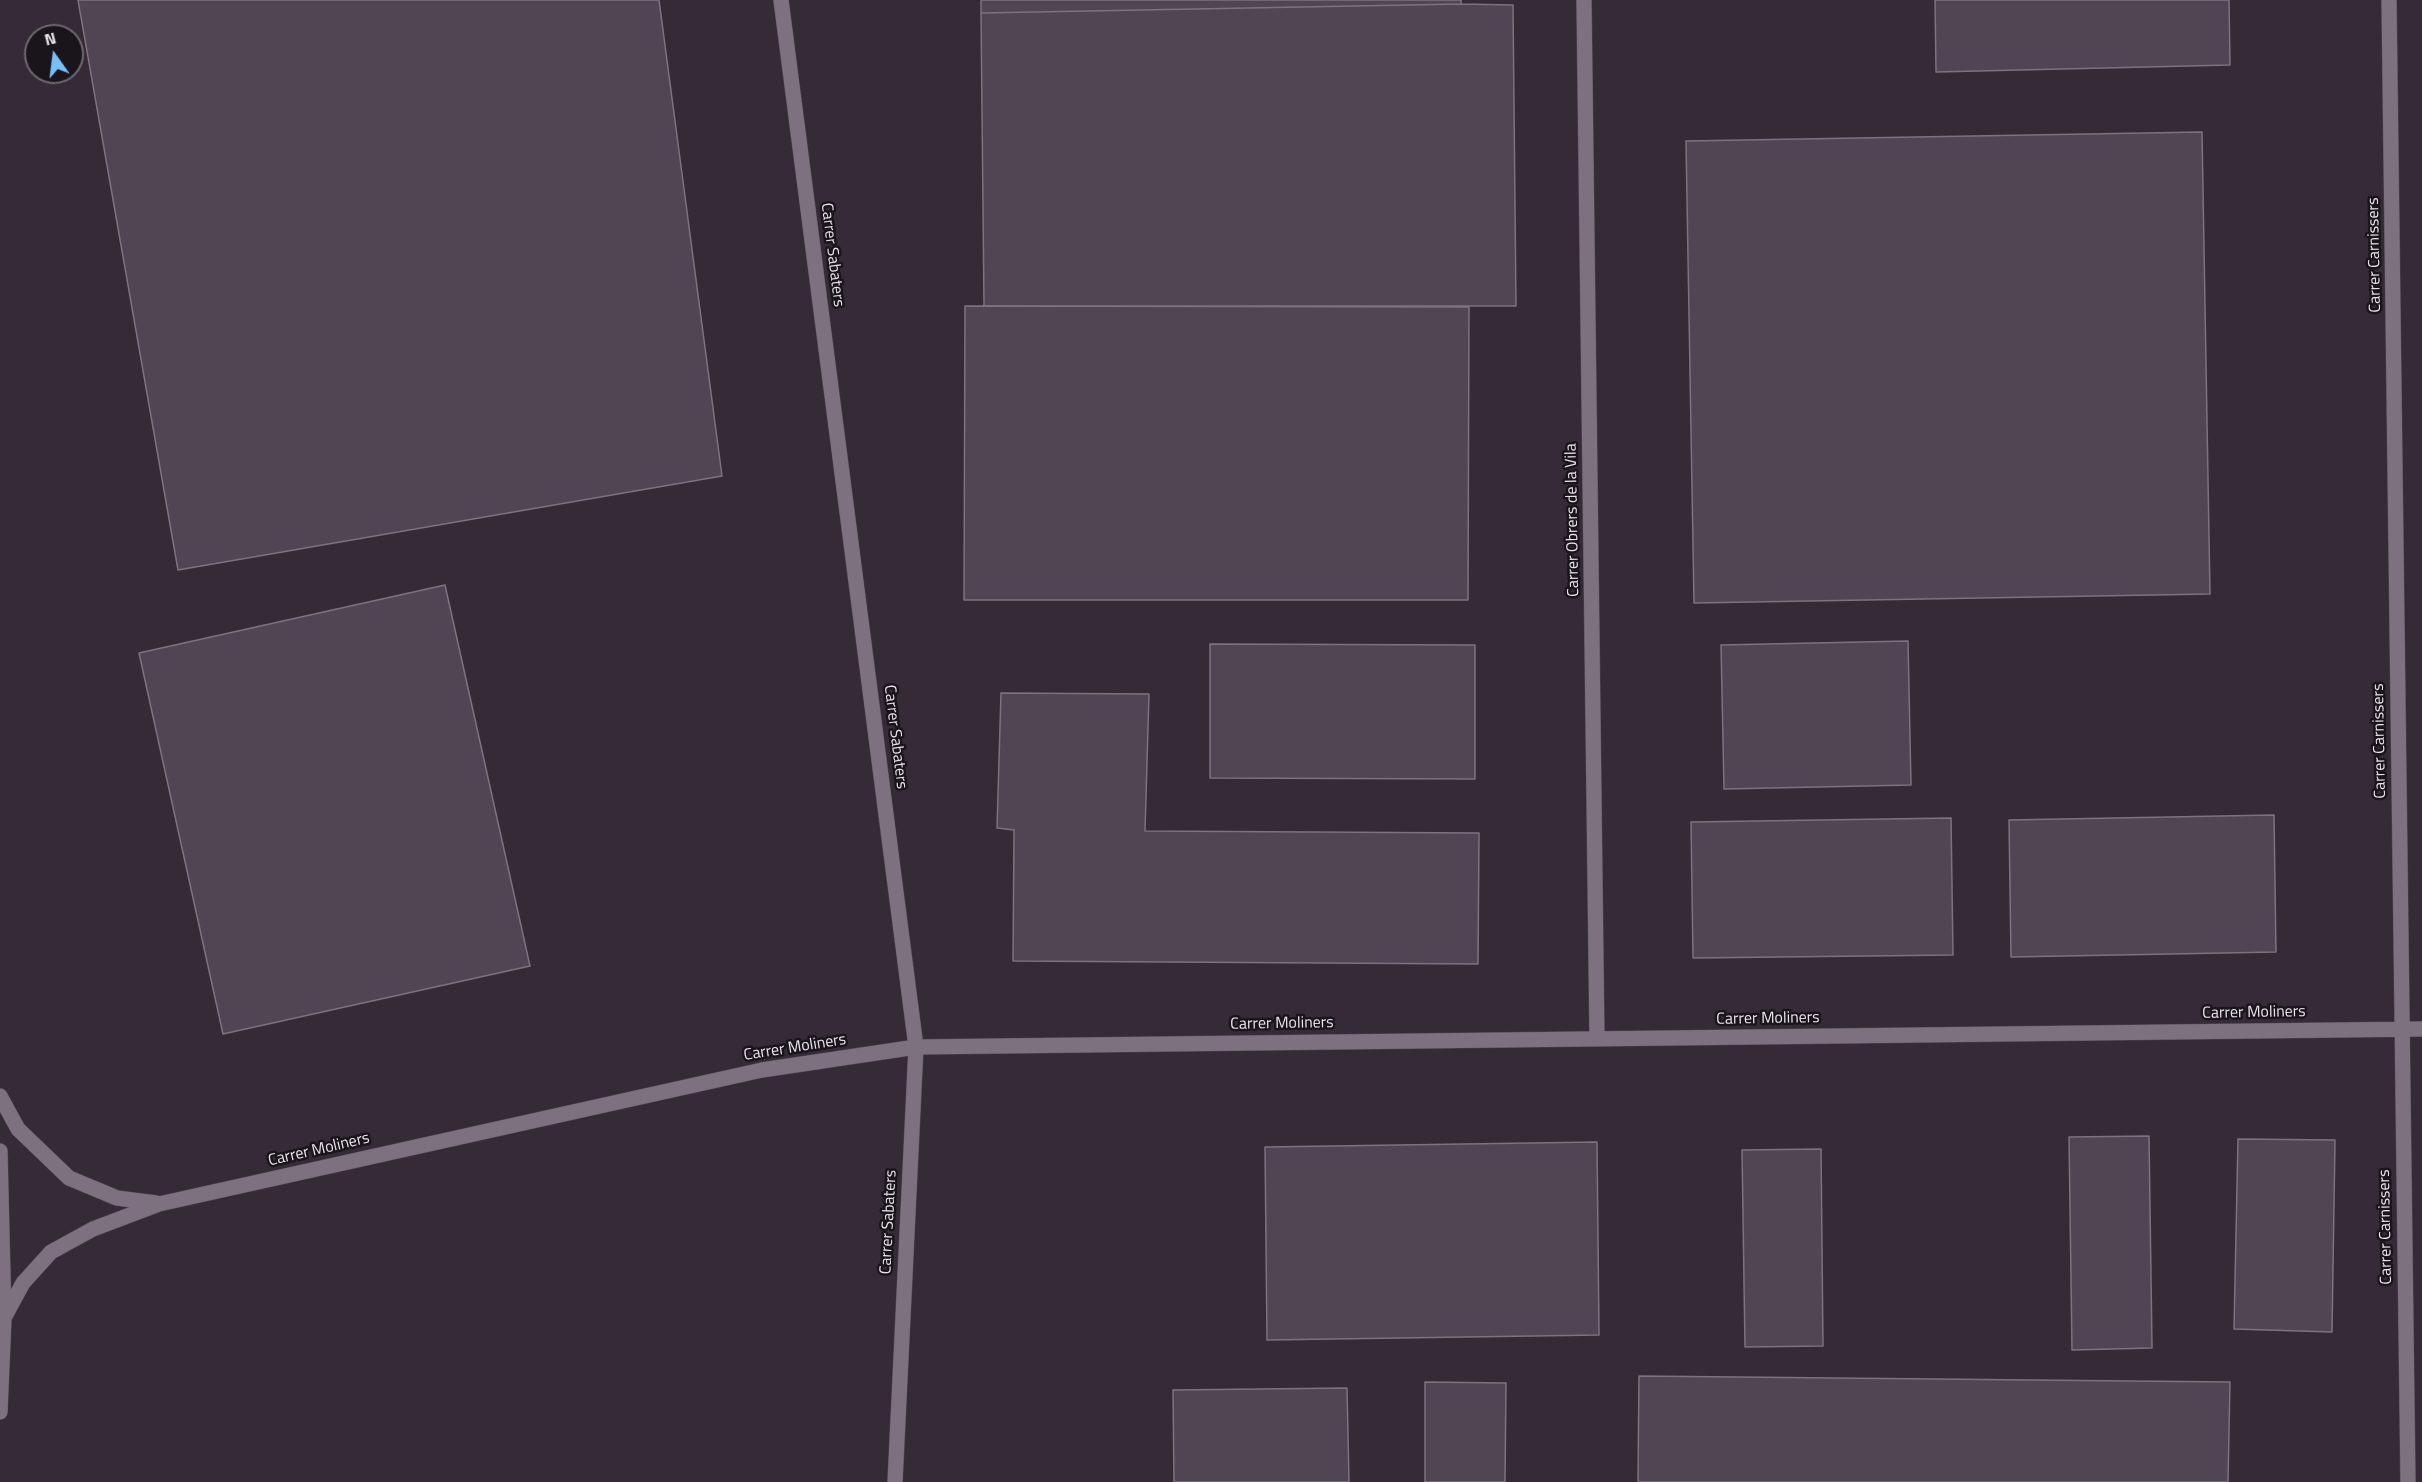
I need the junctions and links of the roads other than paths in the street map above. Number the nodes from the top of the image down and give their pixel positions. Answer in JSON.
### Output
{"nodes":[{"id":1,"x":781,"y":0,"type":"edge"},
{"id":2,"x":1584,"y":0,"type":"edge"},
{"id":3,"x":2389,"y":0,"type":"edge"},
{"id":4,"x":2402,"y":1029,"type":"junction"},
{"id":5,"x":2422,"y":1029,"type":"edge"},
{"id":6,"x":1597,"y":1039,"type":"junction"},
{"id":7,"x":916,"y":1047,"type":"junction"},
{"id":8,"x":0,"y":1095,"type":"edge"},
{"id":9,"x":0,"y":1151,"type":"edge"},
{"id":10,"x":159,"y":1204,"type":"junction"},
{"id":11,"x":4,"y":1318,"type":"junction"},
{"id":12,"x":0,"y":1412,"type":"edge"},
{"id":13,"x":895,"y":1482,"type":"edge"},
{"id":14,"x":2408,"y":1482,"type":"edge"}],
"edges":[{"from":1,"to":7,"type":"street","name":"Carrer Sabaters"},
{"from":2,"to":6,"type":"street","name":"Carrer Obrers de la Vila"},
{"from":3,"to":4,"type":"street","name":"Carrer Carnissers"},
{"from":4,"to":5,"type":"street","name":"Carrer Moliners"},
{"from":4,"to":6,"type":"street","name":"Carrer Moliners"},
{"from":4,"to":14,"type":"street","name":"Carrer Carnissers"},
{"from":6,"to":7,"type":"street","name":"Carrer Moliners"},
{"from":7,"to":10,"type":"street","name":"Carrer Moliners"},
{"from":7,"to":13,"type":"street","name":"Carrer Sabaters"},
{"from":8,"to":10,"type":"street","name":"Carrer Moliners"},
{"from":9,"to":11,"type":"street"},
{"from":10,"to":11,"type":"street","name":"Carrer Moliners"},
{"from":11,"to":12,"type":"street"}]}
